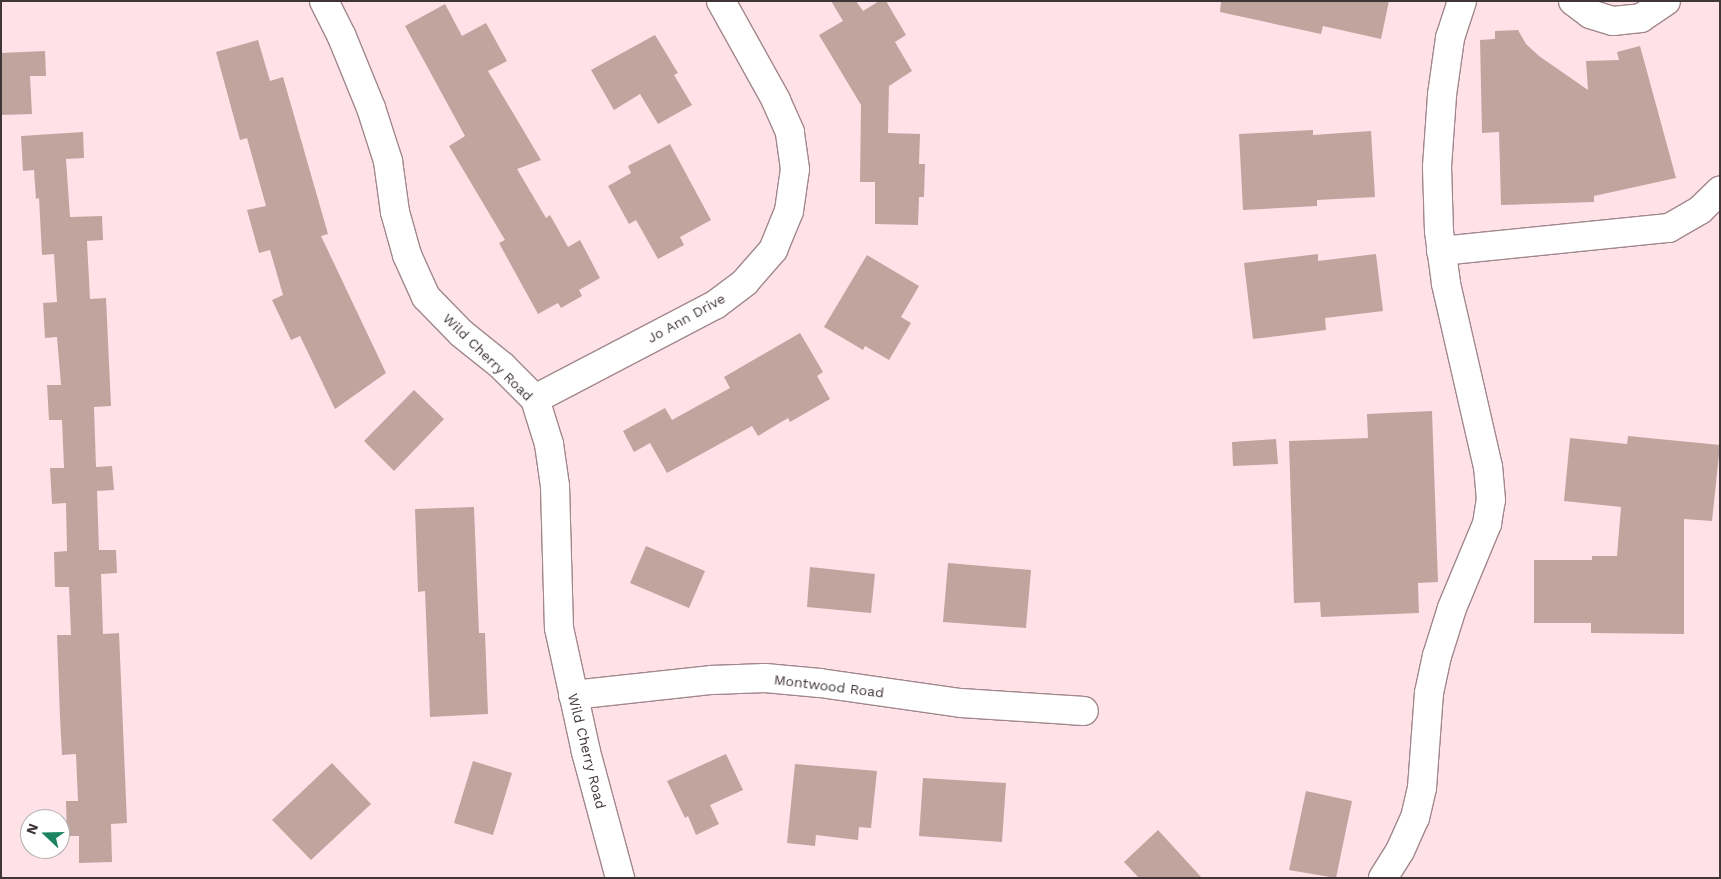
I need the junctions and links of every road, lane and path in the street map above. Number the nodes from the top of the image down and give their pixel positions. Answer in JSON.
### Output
{"nodes":[{"id":1,"x":324,"y":1,"type":"edge"},
{"id":2,"x":721,"y":1,"type":"edge"},
{"id":3,"x":1462,"y":1,"type":"edge"},
{"id":4,"x":1573,"y":1,"type":"edge"},
{"id":5,"x":1666,"y":1,"type":"edge"},
{"id":6,"x":1720,"y":191,"type":"edge"},
{"id":7,"x":1441,"y":251,"type":"junction"},
{"id":8,"x":534,"y":399,"type":"junction"},
{"id":9,"x":574,"y":695,"type":"junction"},
{"id":10,"x":1084,"y":711,"type":"dead end"},
{"id":11,"x":620,"y":878,"type":"edge"},
{"id":12,"x":1383,"y":878,"type":"edge"}],
"edges":[{"from":1,"to":8,"type":"street","name":"Wild Cherry Road"},
{"from":2,"to":8,"type":"street","name":"Jo Ann Drive"},
{"from":3,"to":7,"type":"street"},
{"from":4,"to":5,"type":"street"},
{"from":6,"to":7,"type":"street"},
{"from":7,"to":12,"type":"street"},
{"from":8,"to":9,"type":"street","name":"Wild Cherry Road"},
{"from":9,"to":10,"type":"street","name":"Montwood Road"},
{"from":9,"to":11,"type":"street","name":"Wild Cherry Road"}]}
